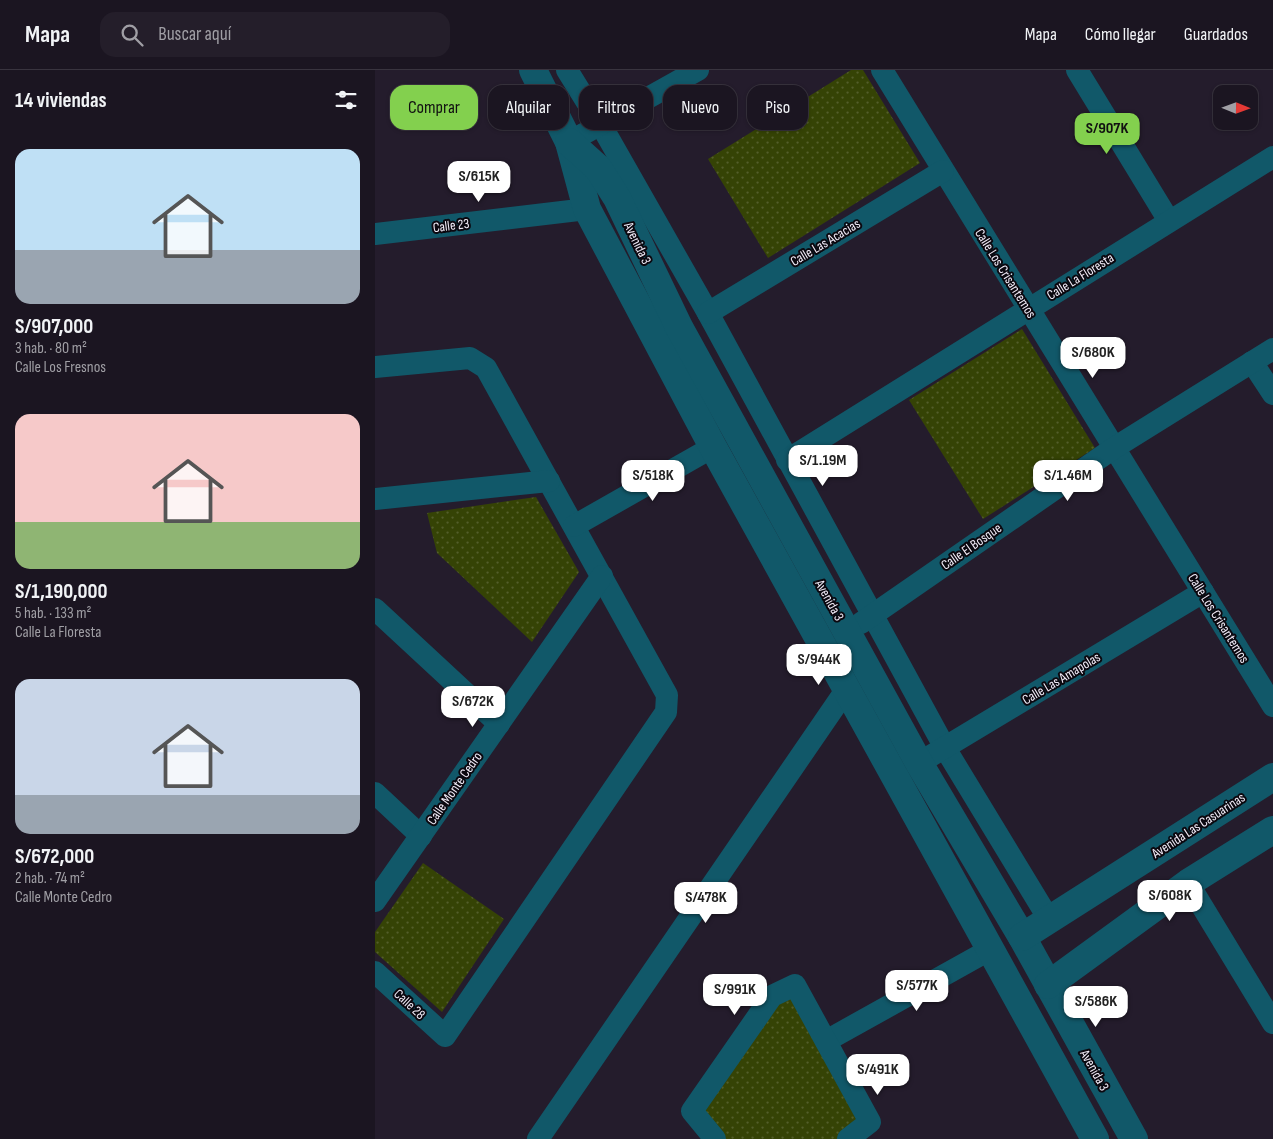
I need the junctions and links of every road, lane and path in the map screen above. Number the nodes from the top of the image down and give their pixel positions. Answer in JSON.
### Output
{"nodes":[{"id":1,"x":533,"y":70,"type":"edge"},
{"id":2,"x":567,"y":70,"type":"edge"},
{"id":3,"x":698,"y":70,"type":"edge"},
{"id":4,"x":882,"y":70,"type":"edge"},
{"id":5,"x":1077,"y":70,"type":"edge"},
{"id":6,"x":579,"y":89,"type":"edge"},
{"id":7,"x":653,"y":96,"type":"edge"},
{"id":8,"x":592,"y":130,"type":"edge"},
{"id":9,"x":604,"y":130,"type":"edge"},
{"id":10,"x":569,"y":142,"type":"junction"},
{"id":11,"x":1273,"y":157,"type":"edge"},
{"id":12,"x":943,"y":170,"type":"junction"},
{"id":13,"x":587,"y":209,"type":"junction"},
{"id":14,"x":1169,"y":221,"type":"junction"},
{"id":15,"x":375,"y":234,"type":"edge"},
{"id":16,"x":1028,"y":308,"type":"junction"},
{"id":17,"x":708,"y":312,"type":"junction"},
{"id":18,"x":1273,"y":349,"type":"edge"},
{"id":19,"x":1252,"y":362,"type":"junction"},
{"id":20,"x":375,"y":367,"type":"edge"},
{"id":21,"x":1273,"y":394,"type":"edge"},
{"id":22,"x":713,"y":446,"type":"junction"},
{"id":23,"x":1114,"y":448,"type":"junction"},
{"id":24,"x":787,"y":460,"type":"junction"},
{"id":25,"x":549,"y":481,"type":"junction"},
{"id":26,"x":375,"y":499,"type":"edge"},
{"id":27,"x":574,"y":526,"type":"junction"},
{"id":28,"x":602,"y":576,"type":"junction"},
{"id":29,"x":1203,"y":592,"type":"junction"},
{"id":30,"x":375,"y":609,"type":"edge"},
{"id":31,"x":872,"y":615,"type":"junction"},
{"id":32,"x":848,"y":632,"type":"junction"},
{"id":33,"x":846,"y":690,"type":"junction"},
{"id":34,"x":1273,"y":706,"type":"edge"},
{"id":35,"x":499,"y":724,"type":"junction"},
{"id":36,"x":945,"y":748,"type":"junction"},
{"id":37,"x":919,"y":763,"type":"junction"},
{"id":38,"x":1273,"y":776,"type":"edge"},
{"id":39,"x":375,"y":793,"type":"edge"},
{"id":40,"x":1273,"y":830,"type":"edge"},
{"id":41,"x":421,"y":836,"type":"junction"},
{"id":42,"x":1188,"y":883,"type":"junction"},
{"id":43,"x":375,"y":901,"type":"edge"},
{"id":44,"x":1050,"y":921,"type":"junction"},
{"id":45,"x":1022,"y":937,"type":"junction"},
{"id":46,"x":991,"y":950,"type":"junction"},
{"id":47,"x":375,"y":972,"type":"edge"},
{"id":48,"x":1048,"y":986,"type":"junction"},
{"id":49,"x":1273,"y":1023,"type":"edge"},
{"id":50,"x":826,"y":1041,"type":"junction"},
{"id":51,"x":1091,"y":1137,"type":"edge"},
{"id":52,"x":538,"y":1139,"type":"edge"},
{"id":53,"x":715,"y":1139,"type":"edge"},
{"id":54,"x":848,"y":1139,"type":"edge"},
{"id":55,"x":1134,"y":1139,"type":"edge"}],
"edges":[{"from":1,"to":10,"type":"street","name":"Avenida 3"},
{"from":2,"to":6,"type":"street"},
{"from":3,"to":7,"type":"street"},
{"from":4,"to":12,"type":"street","name":"Calle Los Crisantemos"},
{"from":5,"to":14,"type":"street"},
{"from":8,"to":10,"type":"street"},
{"from":9,"to":17,"type":"street"},
{"from":10,"to":13,"type":"street","name":"Avenida 3"},
{"from":10,"to":32,"type":"street","name":"Avenida 3"},
{"from":11,"to":14,"type":"street","name":"Calle La Floresta"},
{"from":12,"to":16,"type":"street","name":"Calle Los Crisantemos"},
{"from":12,"to":17,"type":"street","name":"Calle Las Acacias"},
{"from":13,"to":15,"type":"street","name":"Calle 23"},
{"from":13,"to":22,"type":"street","name":"Avenida 3"},
{"from":14,"to":16,"type":"street","name":"Calle La Floresta"},
{"from":16,"to":23,"type":"street","name":"Calle Los Crisantemos"},
{"from":16,"to":24,"type":"street","name":"Calle La Floresta"},
{"from":17,"to":24,"type":"street"},
{"from":18,"to":19,"type":"street","name":"Calle El Bosque"},
{"from":19,"to":21,"type":"street"},
{"from":19,"to":23,"type":"street","name":"Calle El Bosque"},
{"from":20,"to":25,"type":"street"},
{"from":22,"to":27,"type":"street"},
{"from":22,"to":33,"type":"street","name":"Avenida 3"},
{"from":23,"to":29,"type":"street","name":"Calle Los Crisantemos"},
{"from":23,"to":31,"type":"street","name":"Calle El Bosque"},
{"from":24,"to":31,"type":"street"},
{"from":25,"to":26,"type":"street"},
{"from":25,"to":27,"type":"street"},
{"from":27,"to":28,"type":"street"},
{"from":28,"to":35,"type":"street","name":"Calle Monte Cedro"},
{"from":28,"to":47,"type":"street","name":"Calle 28"},
{"from":29,"to":34,"type":"street","name":"Calle Los Crisantemos"},
{"from":29,"to":36,"type":"street","name":"Calle Las Amapolas"},
{"from":30,"to":35,"type":"street"},
{"from":31,"to":32,"type":"street","name":"Calle El Bosque"},
{"from":31,"to":36,"type":"street"},
{"from":32,"to":37,"type":"street","name":"Avenida 3"},
{"from":33,"to":46,"type":"street","name":"Avenida 3"},
{"from":33,"to":52,"type":"street"},
{"from":35,"to":41,"type":"street","name":"Calle Monte Cedro"},
{"from":36,"to":37,"type":"street","name":"Calle Las Amapolas"},
{"from":36,"to":44,"type":"street"},
{"from":37,"to":45,"type":"street","name":"Avenida 3"},
{"from":38,"to":44,"type":"street","name":"Avenida Las Casuarinas"},
{"from":39,"to":41,"type":"street"},
{"from":40,"to":42,"type":"street"},
{"from":41,"to":43,"type":"street","name":"Calle Monte Cedro"},
{"from":42,"to":48,"type":"street"},
{"from":42,"to":49,"type":"street"},
{"from":44,"to":45,"type":"street","name":"Avenida Las Casuarinas"},
{"from":45,"to":48,"type":"street","name":"Avenida 3"},
{"from":46,"to":50,"type":"street"},
{"from":46,"to":51,"type":"street","name":"Avenida 3"},
{"from":48,"to":55,"type":"street","name":"Avenida 3"},
{"from":50,"to":53,"type":"street"},
{"from":50,"to":54,"type":"street"}]}
